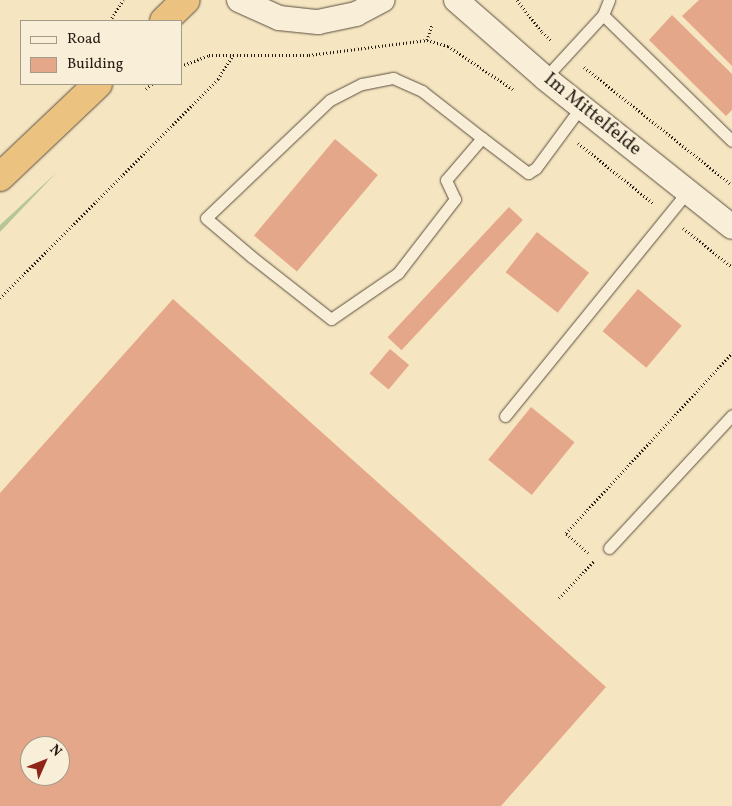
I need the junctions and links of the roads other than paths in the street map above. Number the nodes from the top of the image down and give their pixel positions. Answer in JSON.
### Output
{"nodes":[{"id":1,"x":186,"y":0,"type":"edge"},
{"id":2,"x":239,"y":0,"type":"edge"},
{"id":3,"x":382,"y":0,"type":"edge"},
{"id":4,"x":456,"y":0,"type":"edge"},
{"id":5,"x":609,"y":0,"type":"edge"},
{"id":6,"x":603,"y":15,"type":"junction"},
{"id":7,"x":165,"y":20,"type":"edge"},
{"id":8,"x":545,"y":78,"type":"junction"},
{"id":9,"x":97,"y":85,"type":"edge"},
{"id":10,"x":581,"y":106,"type":"junction"},
{"id":11,"x":482,"y":138,"type":"junction"},
{"id":12,"x":732,"y":141,"type":"edge"},
{"id":13,"x":0,"y":177,"type":"edge"},
{"id":14,"x":687,"y":192,"type":"junction"},
{"id":15,"x":732,"y":227,"type":"edge"},
{"id":16,"x":732,"y":415,"type":"edge"},
{"id":17,"x":505,"y":416,"type":"dead end"},
{"id":18,"x":609,"y":548,"type":"dead end"}],
"edges":[{"from":1,"to":7,"type":"highway"},
{"from":2,"to":3,"type":"street"},
{"from":4,"to":8,"type":"street","name":"Im Mittelfelde"},
{"from":5,"to":6,"type":"lane"},
{"from":6,"to":8,"type":"lane"},
{"from":6,"to":12,"type":"lane"},
{"from":8,"to":10,"type":"street","name":"Im Mittelfelde"},
{"from":9,"to":13,"type":"highway"},
{"from":10,"to":11,"type":"lane"},
{"from":10,"to":14,"type":"street","name":"Im Mittelfelde"},
{"from":11,"to":11,"type":"lane"},
{"from":14,"to":15,"type":"street","name":"Im Mittelfelde"},
{"from":14,"to":17,"type":"lane"},
{"from":16,"to":18,"type":"lane"}]}
